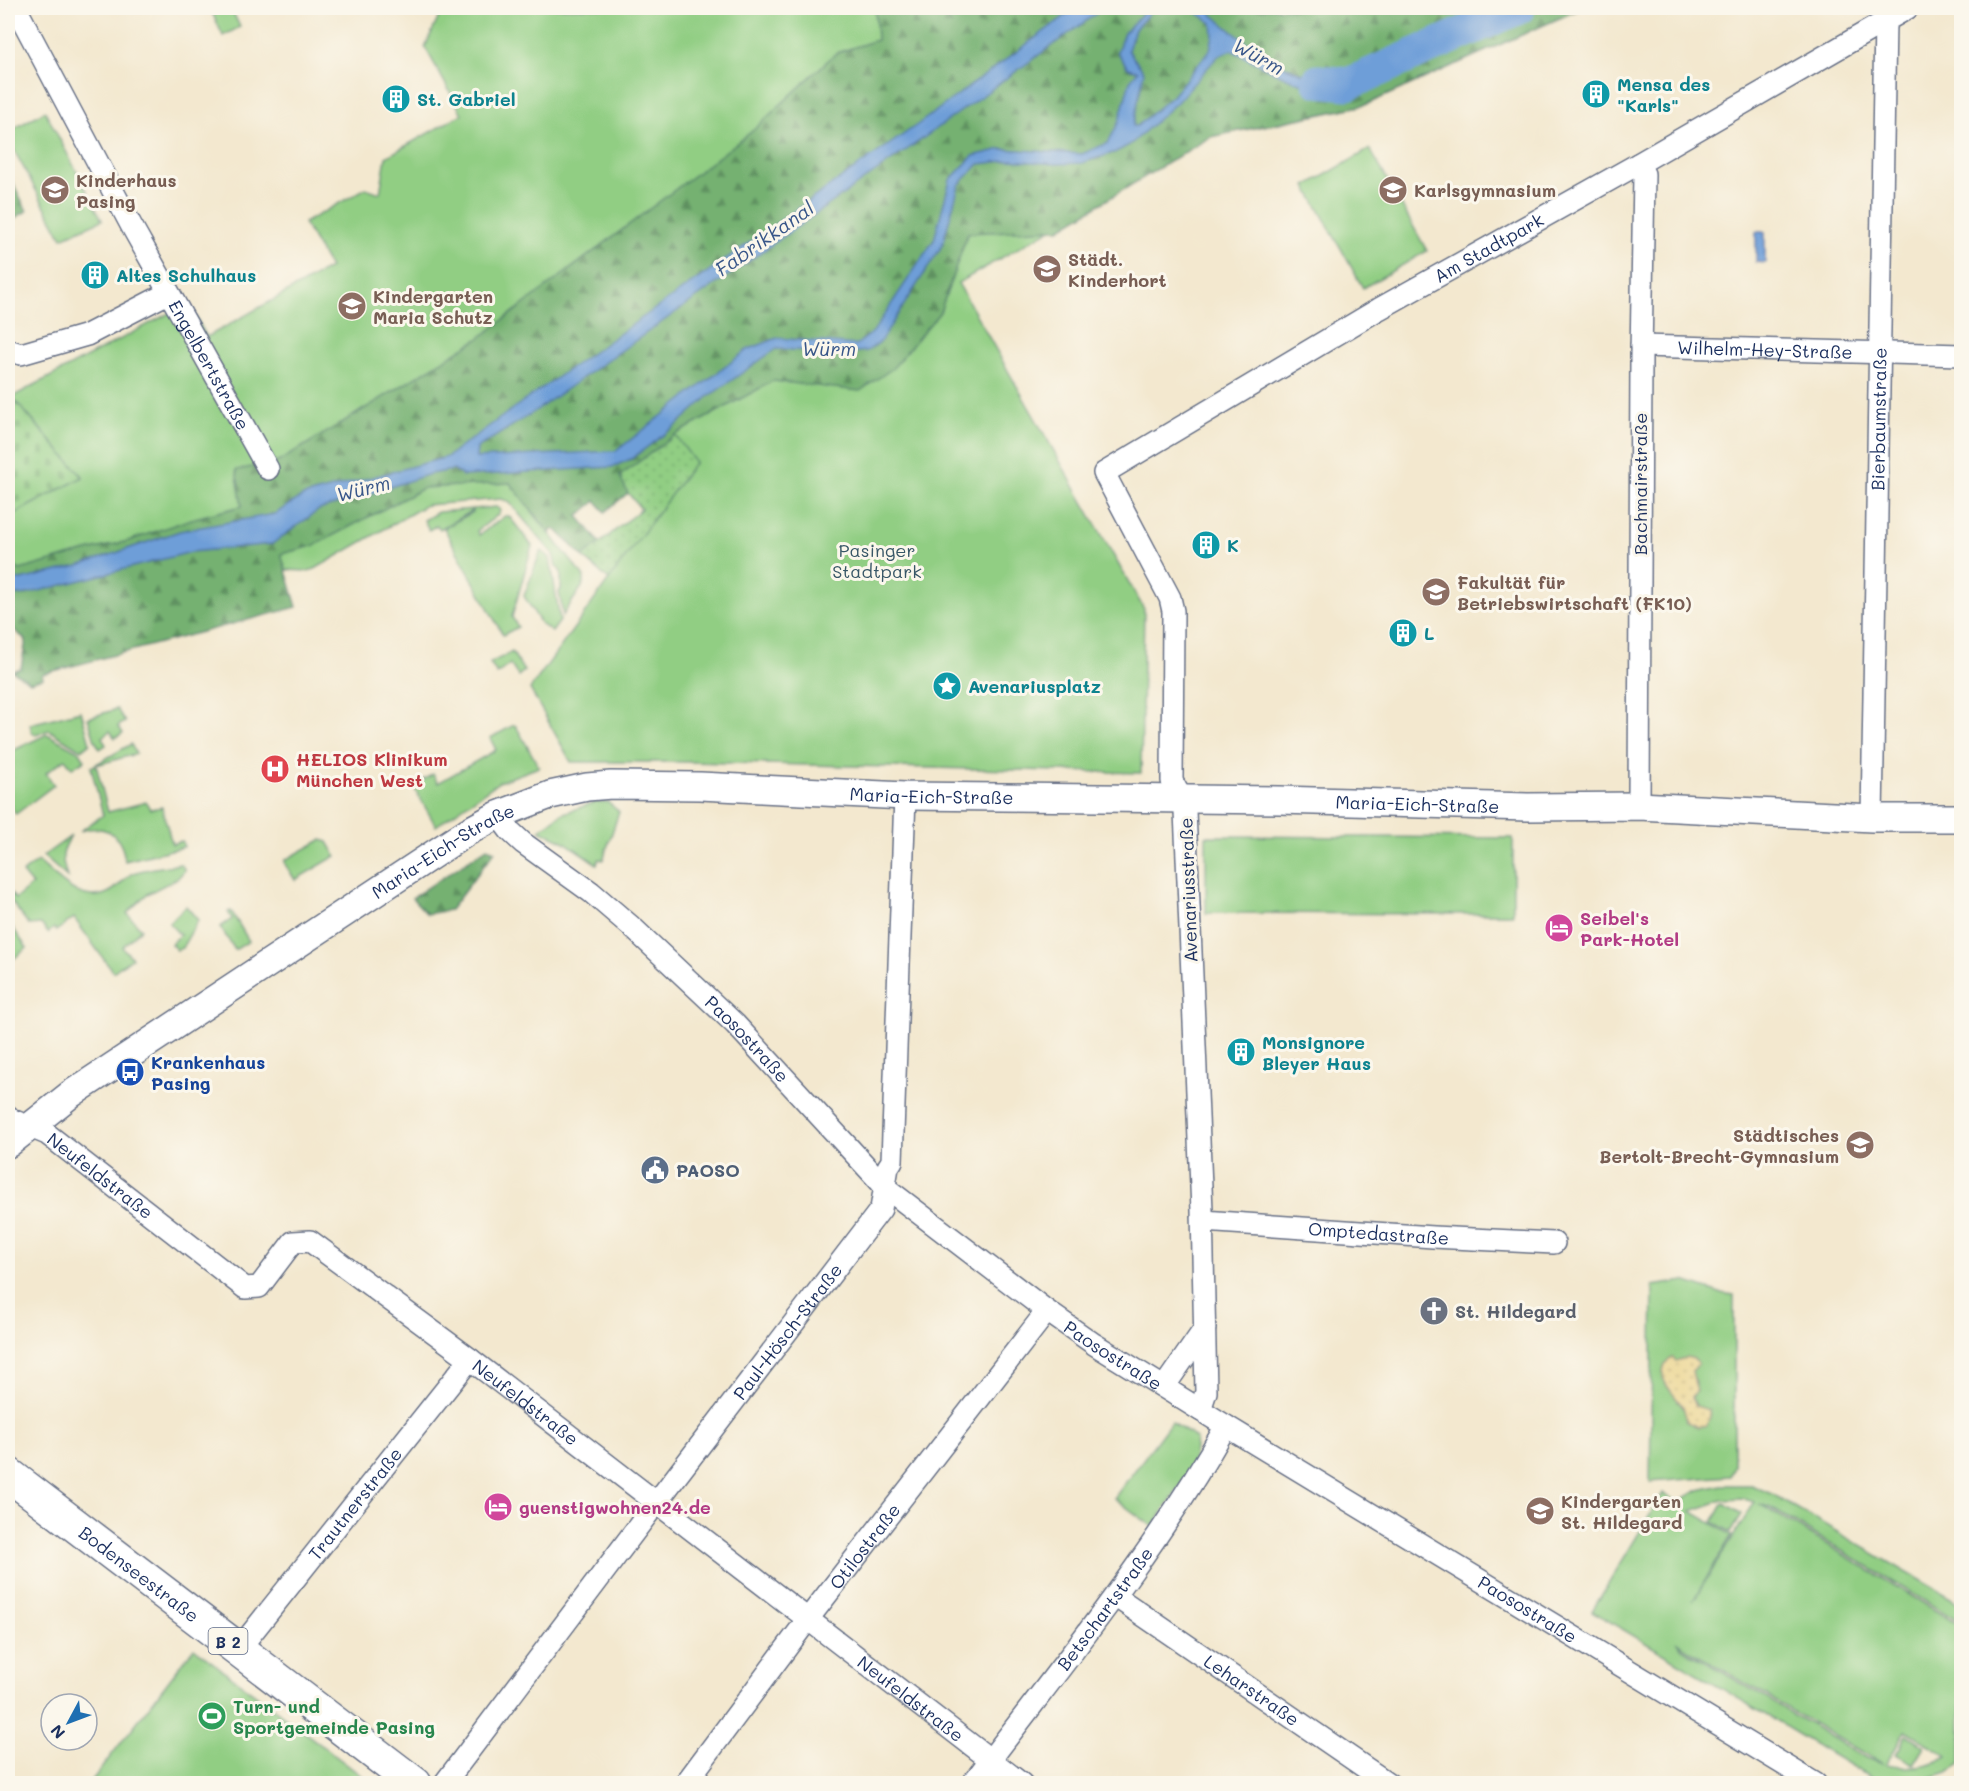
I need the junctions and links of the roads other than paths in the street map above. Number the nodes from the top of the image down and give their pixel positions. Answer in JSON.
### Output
{"nodes":[{"id":1,"x":16,"y":8,"type":"edge"},
{"id":2,"x":1908,"y":8,"type":"edge"},
{"id":3,"x":1885,"y":21,"type":"junction"},
{"id":4,"x":1638,"y":164,"type":"junction"},
{"id":5,"x":168,"y":293,"type":"junction"},
{"id":6,"x":1641,"y":346,"type":"junction"},
{"id":7,"x":8,"y":350,"type":"edge"},
{"id":8,"x":1880,"y":353,"type":"junction"},
{"id":9,"x":1962,"y":355,"type":"edge"},
{"id":10,"x":268,"y":469,"type":"dead end"},
{"id":11,"x":1104,"y":473,"type":"joint"},
{"id":12,"x":905,"y":796,"type":"junction"},
{"id":13,"x":1182,"y":799,"type":"junction"},
{"id":14,"x":1639,"y":806,"type":"junction"},
{"id":15,"x":498,"y":815,"type":"junction"},
{"id":16,"x":1872,"y":818,"type":"junction"},
{"id":17,"x":1962,"y":818,"type":"edge"},
{"id":18,"x":19,"y":1121,"type":"edge"},
{"id":19,"x":8,"y":1144,"type":"edge"},
{"id":20,"x":886,"y":1188,"type":"junction"},
{"id":21,"x":1203,"y":1221,"type":"junction"},
{"id":22,"x":1554,"y":1243,"type":"dead end"},
{"id":23,"x":1047,"y":1311,"type":"junction"},
{"id":24,"x":1205,"y":1328,"type":"junction"},
{"id":25,"x":470,"y":1359,"type":"junction"},
{"id":26,"x":1164,"y":1387,"type":"junction"},
{"id":27,"x":1200,"y":1410,"type":"junction"},
{"id":28,"x":1226,"y":1426,"type":"junction"},
{"id":29,"x":8,"y":1474,"type":"edge"},
{"id":30,"x":656,"y":1503,"type":"junction"},
{"id":31,"x":1115,"y":1596,"type":"junction"},
{"id":32,"x":808,"y":1619,"type":"junction"},
{"id":33,"x":239,"y":1649,"type":"junction"},
{"id":34,"x":990,"y":1760,"type":"junction"},
{"id":35,"x":415,"y":1784,"type":"edge"},
{"id":36,"x":444,"y":1784,"type":"edge"},
{"id":37,"x":684,"y":1784,"type":"edge"},
{"id":38,"x":972,"y":1784,"type":"edge"},
{"id":39,"x":1022,"y":1784,"type":"edge"},
{"id":40,"x":1389,"y":1784,"type":"edge"},
{"id":41,"x":1816,"y":1784,"type":"edge"}],
"edges":[{"from":1,"to":5,"type":"street","name":"Engelbertstraße"},
{"from":2,"to":3,"type":"street","name":"Am Stadtpark"},
{"from":3,"to":4,"type":"street","name":"Am Stadtpark"},
{"from":3,"to":8,"type":"street","name":"Bierbaumstraße"},
{"from":4,"to":6,"type":"street","name":"Bachmairstraße"},
{"from":4,"to":11,"type":"street","name":"Am Stadtpark"},
{"from":5,"to":7,"type":"street"},
{"from":5,"to":10,"type":"street","name":"Engelbertstraße"},
{"from":6,"to":8,"type":"street","name":"Wilhelm-Hey-Straße"},
{"from":6,"to":14,"type":"street","name":"Bachmairstraße"},
{"from":8,"to":9,"type":"street","name":"Wilhelm-Hey-Straße"},
{"from":8,"to":16,"type":"street","name":"Bierbaumstraße"},
{"from":11,"to":13,"type":"street","name":"Avenariusstraße"},
{"from":12,"to":13,"type":"street","name":"Maria-Eich-Straße"},
{"from":12,"to":15,"type":"street","name":"Maria-Eich-Straße"},
{"from":12,"to":20,"type":"street","name":"Paul-Hösch-Straße"},
{"from":13,"to":14,"type":"street","name":"Maria-Eich-Straße"},
{"from":13,"to":21,"type":"street","name":"Avenariusstraße"},
{"from":14,"to":16,"type":"street","name":"Maria-Eich-Straße"},
{"from":15,"to":18,"type":"street","name":"Maria-Eich-Straße"},
{"from":15,"to":20,"type":"street","name":"Paosostraße"},
{"from":16,"to":17,"type":"street","name":"Maria-Eich-Straße"},
{"from":18,"to":19,"type":"street","name":"Maria-Eich-Straße"},
{"from":18,"to":25,"type":"street","name":"Neufeldstraße"},
{"from":20,"to":23,"type":"street","name":"Paosostraße"},
{"from":20,"to":30,"type":"street","name":"Paul-Hösch-Straße"},
{"from":21,"to":22,"type":"street","name":"Omptedastraße"},
{"from":21,"to":24,"type":"street","name":"Avenariusstraße"},
{"from":23,"to":26,"type":"street","name":"Paosostraße"},
{"from":23,"to":32,"type":"street","name":"Otilostraße"},
{"from":24,"to":26,"type":"street"},
{"from":24,"to":27,"type":"street","name":"Avenariusstraße"},
{"from":25,"to":30,"type":"street","name":"Neufeldstraße"},
{"from":25,"to":33,"type":"street","name":"Trautnerstraße"},
{"from":26,"to":27,"type":"street","name":"Paosostraße"},
{"from":27,"to":28,"type":"street","name":"Paosostraße"},
{"from":28,"to":31,"type":"street","name":"Betschartstraße"},
{"from":28,"to":41,"type":"street","name":"Paosostraße"},
{"from":29,"to":33,"type":"main road","name":"Bodenseestraße","number":"B 2"},
{"from":30,"to":32,"type":"street","name":"Neufeldstraße"},
{"from":30,"to":36,"type":"street","name":"Paul-Hösch-Straße"},
{"from":31,"to":34,"type":"street","name":"Betschartstraße"},
{"from":31,"to":40,"type":"street","name":"Leharstraße"},
{"from":32,"to":34,"type":"street","name":"Neufeldstraße"},
{"from":32,"to":37,"type":"street","name":"Otilostraße"},
{"from":33,"to":35,"type":"main road","name":"Bodenseestraße","number":"B 2"},
{"from":34,"to":38,"type":"street","name":"Betschartstraße"},
{"from":34,"to":39,"type":"street","name":"Neufeldstraße"}]}
